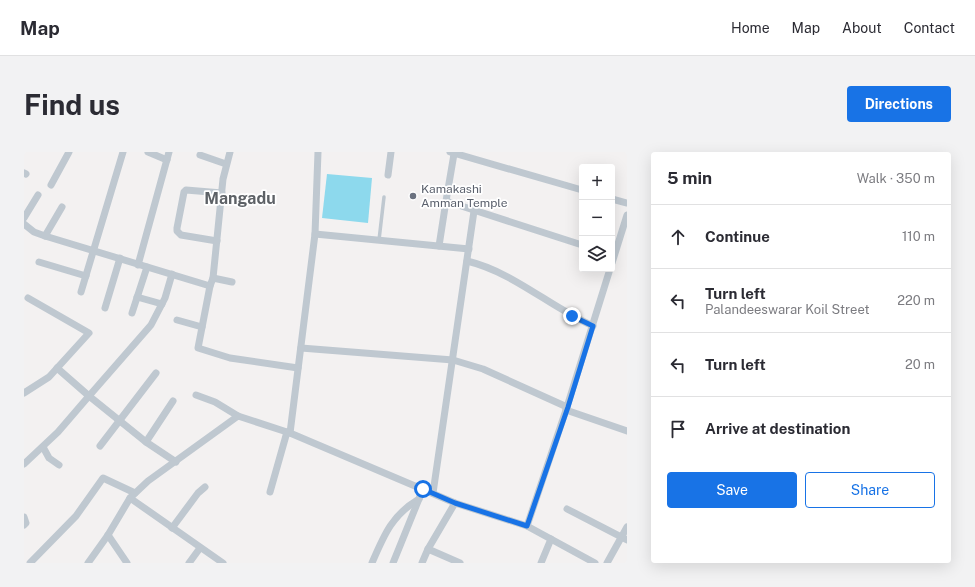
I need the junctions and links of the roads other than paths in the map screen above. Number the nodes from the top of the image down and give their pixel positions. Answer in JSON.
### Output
{"nodes":[{"id":1,"x":69,"y":152,"type":"edge"},
{"id":2,"x":123,"y":152,"type":"edge"},
{"id":3,"x":148,"y":152,"type":"edge"},
{"id":4,"x":169,"y":152,"type":"edge"},
{"id":5,"x":230,"y":152,"type":"edge"},
{"id":6,"x":318,"y":152,"type":"edge"},
{"id":7,"x":391,"y":152,"type":"edge"},
{"id":8,"x":452,"y":153,"type":"edge"},
{"id":9,"x":200,"y":156,"type":"dead end"},
{"id":10,"x":167,"y":160,"type":"junction"},
{"id":11,"x":226,"y":164,"type":"junction"},
{"id":12,"x":388,"y":175,"type":"dead end"},
{"id":13,"x":51,"y":185,"type":"dead end"},
{"id":14,"x":579,"y":189,"type":"edge"},
{"id":15,"x":222,"y":193,"type":"junction"},
{"id":16,"x":38,"y":195,"type":"dead end"},
{"id":17,"x":384,"y":197,"type":"dead end"},
{"id":18,"x":615,"y":200,"type":"edge"},
{"id":19,"x":446,"y":201,"type":"junction"},
{"id":20,"x":627,"y":203,"type":"edge"},
{"id":21,"x":62,"y":207,"type":"dead end"},
{"id":22,"x":474,"y":211,"type":"junction"},
{"id":23,"x":627,"y":215,"type":"edge"},
{"id":24,"x":24,"y":218,"type":"edge"},
{"id":25,"x":24,"y":224,"type":"edge"},
{"id":26,"x":315,"y":234,"type":"junction"},
{"id":27,"x":45,"y":236,"type":"junction"},
{"id":28,"x":379,"y":240,"type":"junction"},
{"id":29,"x":217,"y":241,"type":"junction"},
{"id":30,"x":579,"y":244,"type":"edge"},
{"id":31,"x":439,"y":246,"type":"junction"},
{"id":32,"x":469,"y":249,"type":"junction"},
{"id":33,"x":615,"y":249,"type":"edge"},
{"id":34,"x":94,"y":251,"type":"junction"},
{"id":35,"x":120,"y":258,"type":"junction"},
{"id":36,"x":467,"y":261,"type":"junction"},
{"id":37,"x":39,"y":262,"type":"dead end"},
{"id":38,"x":138,"y":265,"type":"junction"},
{"id":39,"x":147,"y":268,"type":"junction"},
{"id":40,"x":609,"y":272,"type":"edge"},
{"id":41,"x":172,"y":274,"type":"junction"},
{"id":42,"x":86,"y":276,"type":"junction"},
{"id":43,"x":213,"y":278,"type":"junction"},
{"id":44,"x":232,"y":282,"type":"dead end"},
{"id":45,"x":210,"y":286,"type":"junction"},
{"id":46,"x":81,"y":292,"type":"dead end"},
{"id":47,"x":137,"y":297,"type":"junction"},
{"id":48,"x":28,"y":298,"type":"dead end"},
{"id":49,"x":162,"y":304,"type":"junction"},
{"id":50,"x":105,"y":308,"type":"dead end"},
{"id":51,"x":132,"y":313,"type":"dead end"},
{"id":52,"x":177,"y":320,"type":"dead end"},
{"id":53,"x":593,"y":326,"type":"junction"},
{"id":54,"x":202,"y":327,"type":"junction"},
{"id":55,"x":300,"y":348,"type":"junction"},
{"id":56,"x":452,"y":360,"type":"junction"},
{"id":57,"x":57,"y":368,"type":"junction"},
{"id":58,"x":298,"y":368,"type":"junction"},
{"id":59,"x":156,"y":373,"type":"dead end"},
{"id":60,"x":24,"y":393,"type":"edge"},
{"id":61,"x":196,"y":395,"type":"dead end"},
{"id":62,"x":89,"y":396,"type":"junction"},
{"id":63,"x":173,"y":401,"type":"dead end"},
{"id":64,"x":567,"y":409,"type":"junction"},
{"id":65,"x":238,"y":416,"type":"junction"},
{"id":66,"x":120,"y":421,"type":"junction"},
{"id":67,"x":627,"y":431,"type":"edge"},
{"id":68,"x":289,"y":432,"type":"junction"},
{"id":69,"x":146,"y":442,"type":"junction"},
{"id":70,"x":100,"y":446,"type":"dead end"},
{"id":71,"x":43,"y":447,"type":"junction"},
{"id":72,"x":176,"y":462,"type":"junction"},
{"id":73,"x":24,"y":464,"type":"edge"},
{"id":74,"x":58,"y":465,"type":"dead end"},
{"id":75,"x":205,"y":487,"type":"dead end"},
{"id":76,"x":423,"y":489,"type":"junction"},
{"id":77,"x":270,"y":492,"type":"dead end"},
{"id":78,"x":433,"y":493,"type":"junction"},
{"id":79,"x":133,"y":495,"type":"junction"},
{"id":80,"x":419,"y":499,"type":"junction"},
{"id":81,"x":455,"y":503,"type":"junction"},
{"id":82,"x":567,"y":509,"type":"dead end"},
{"id":83,"x":24,"y":518,"type":"edge"},
{"id":84,"x":24,"y":525,"type":"edge"},
{"id":85,"x":527,"y":526,"type":"junction"},
{"id":86,"x":627,"y":527,"type":"edge"},
{"id":87,"x":172,"y":528,"type":"junction"},
{"id":88,"x":108,"y":535,"type":"junction"},
{"id":89,"x":624,"y":538,"type":"edge"},
{"id":90,"x":551,"y":539,"type":"junction"},
{"id":91,"x":200,"y":548,"type":"junction"},
{"id":92,"x":428,"y":549,"type":"junction"},
{"id":93,"x":30,"y":563,"type":"edge"},
{"id":94,"x":88,"y":563,"type":"edge"},
{"id":95,"x":127,"y":563,"type":"edge"},
{"id":96,"x":189,"y":563,"type":"edge"},
{"id":97,"x":223,"y":563,"type":"edge"},
{"id":98,"x":372,"y":563,"type":"edge"},
{"id":99,"x":393,"y":563,"type":"edge"},
{"id":100,"x":422,"y":563,"type":"edge"},
{"id":101,"x":460,"y":563,"type":"edge"},
{"id":102,"x":541,"y":563,"type":"edge"},
{"id":103,"x":595,"y":563,"type":"edge"},
{"id":104,"x":607,"y":563,"type":"edge"}],
"edges":[{"from":1,"to":13,"type":"street"},
{"from":2,"to":34,"type":"street"},
{"from":3,"to":10,"type":"street"},
{"from":4,"to":10,"type":"street"},
{"from":5,"to":11,"type":"street"},
{"from":6,"to":26,"type":"street"},
{"from":7,"to":12,"type":"street"},
{"from":8,"to":14,"type":"street"},
{"from":8,"to":19,"type":"street"},
{"from":9,"to":11,"type":"street"},
{"from":10,"to":38,"type":"street"},
{"from":11,"to":15,"type":"street"},
{"from":15,"to":29,"type":"street"},
{"from":15,"to":29,"type":"street"},
{"from":16,"to":24,"type":"street"},
{"from":17,"to":28,"type":"lane"},
{"from":18,"to":20,"type":"street"},
{"from":19,"to":22,"type":"street"},
{"from":19,"to":31,"type":"street"},
{"from":21,"to":27,"type":"street"},
{"from":22,"to":30,"type":"street"},
{"from":22,"to":32,"type":"street"},
{"from":23,"to":33,"type":"street"},
{"from":25,"to":27,"type":"street"},
{"from":26,"to":28,"type":"street"},
{"from":26,"to":55,"type":"street"},
{"from":27,"to":34,"type":"street"},
{"from":28,"to":31,"type":"street"},
{"from":29,"to":43,"type":"street"},
{"from":31,"to":32,"type":"street"},
{"from":32,"to":36,"type":"street"},
{"from":34,"to":35,"type":"street"},
{"from":34,"to":42,"type":"street"},
{"from":35,"to":38,"type":"street"},
{"from":35,"to":50,"type":"street"},
{"from":36,"to":53,"type":"street"},
{"from":36,"to":56,"type":"street"},
{"from":37,"to":42,"type":"street"},
{"from":38,"to":39,"type":"street"},
{"from":39,"to":41,"type":"street"},
{"from":39,"to":47,"type":"street"},
{"from":40,"to":53,"type":"street"},
{"from":41,"to":45,"type":"street"},
{"from":41,"to":49,"type":"street"},
{"from":42,"to":46,"type":"street"},
{"from":43,"to":44,"type":"street"},
{"from":43,"to":45,"type":"street"},
{"from":45,"to":54,"type":"street"},
{"from":47,"to":49,"type":"street"},
{"from":47,"to":51,"type":"street"},
{"from":48,"to":57,"type":"street"},
{"from":49,"to":62,"type":"street"},
{"from":52,"to":54,"type":"street"},
{"from":53,"to":64,"type":"street"},
{"from":54,"to":58,"type":"street"},
{"from":55,"to":56,"type":"street"},
{"from":55,"to":58,"type":"street"},
{"from":56,"to":64,"type":"street"},
{"from":56,"to":78,"type":"street"},
{"from":57,"to":60,"type":"street"},
{"from":57,"to":62,"type":"street"},
{"from":58,"to":68,"type":"street"},
{"from":59,"to":66,"type":"street"},
{"from":61,"to":65,"type":"street"},
{"from":62,"to":66,"type":"street"},
{"from":62,"to":71,"type":"street"},
{"from":63,"to":69,"type":"street"},
{"from":64,"to":67,"type":"street"},
{"from":64,"to":85,"type":"street"},
{"from":65,"to":68,"type":"street"},
{"from":65,"to":72,"type":"street"},
{"from":66,"to":69,"type":"street"},
{"from":66,"to":70,"type":"street"},
{"from":68,"to":76,"type":"street"},
{"from":68,"to":77,"type":"street"},
{"from":69,"to":72,"type":"street"},
{"from":71,"to":73,"type":"street"},
{"from":71,"to":74,"type":"street"},
{"from":72,"to":79,"type":"street"},
{"from":75,"to":87,"type":"street"},
{"from":76,"to":78,"type":"street"},
{"from":76,"to":80,"type":"street"},
{"from":78,"to":81,"type":"street"},
{"from":79,"to":87,"type":"street"},
{"from":79,"to":88,"type":"street"},
{"from":79,"to":93,"type":"street"},
{"from":80,"to":98,"type":"street"},
{"from":80,"to":99,"type":"street"},
{"from":81,"to":85,"type":"street"},
{"from":81,"to":92,"type":"street"},
{"from":82,"to":89,"type":"street"},
{"from":83,"to":84,"type":"street"},
{"from":85,"to":90,"type":"street"},
{"from":86,"to":89,"type":"street"},
{"from":87,"to":91,"type":"street"},
{"from":88,"to":94,"type":"street"},
{"from":88,"to":95,"type":"street"},
{"from":89,"to":104,"type":"street"},
{"from":90,"to":102,"type":"street"},
{"from":90,"to":103,"type":"street"},
{"from":91,"to":96,"type":"street"},
{"from":91,"to":97,"type":"street"},
{"from":92,"to":100,"type":"street"},
{"from":92,"to":101,"type":"street"}]}
